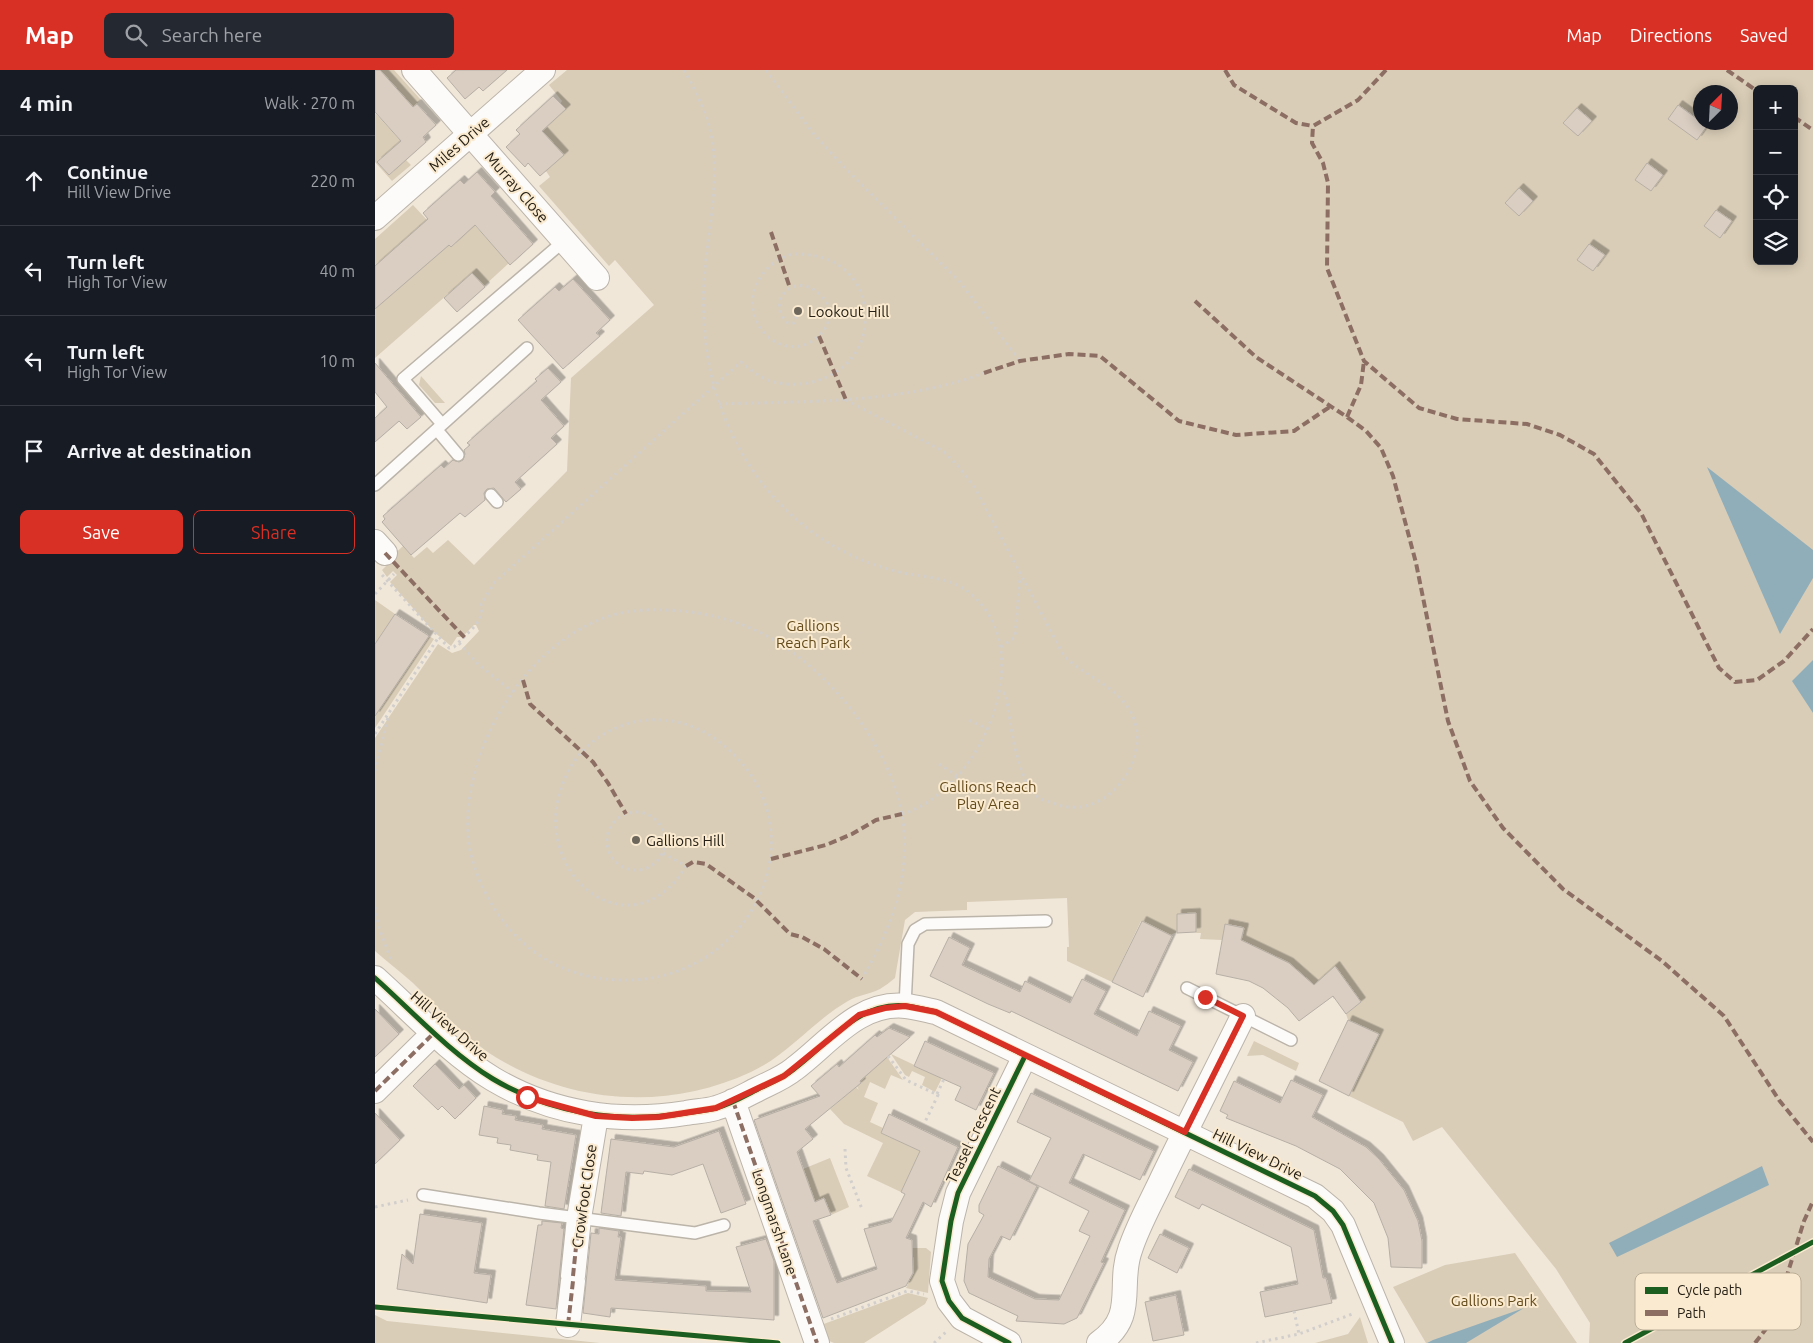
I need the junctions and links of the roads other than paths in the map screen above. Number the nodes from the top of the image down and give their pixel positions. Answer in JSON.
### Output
{"nodes":[{"id":1,"x":414,"y":70,"type":"edge"},
{"id":2,"x":543,"y":70,"type":"edge"},
{"id":3,"x":470,"y":134,"type":"junction"},
{"id":4,"x":375,"y":218,"type":"edge"},
{"id":5,"x":564,"y":241,"type":"junction"},
{"id":6,"x":597,"y":278,"type":"dead end"},
{"id":7,"x":527,"y":348,"type":"dead end"},
{"id":8,"x":439,"y":427,"type":"junction"},
{"id":9,"x":458,"y":455,"type":"dead end"},
{"id":10,"x":376,"y":484,"type":"edge"},
{"id":11,"x":1046,"y":921,"type":"dead end"},
{"id":12,"x":385,"y":972,"type":"edge"},
{"id":13,"x":1187,"y":988,"type":"dead end"},
{"id":14,"x":905,"y":1006,"type":"junction"},
{"id":15,"x":1243,"y":1016,"type":"junction"},
{"id":16,"x":435,"y":1032,"type":"junction"},
{"id":17,"x":1291,"y":1040,"type":"dead end"},
{"id":18,"x":1025,"y":1056,"type":"junction"},
{"id":19,"x":375,"y":1090,"type":"edge"},
{"id":20,"x":733,"y":1101,"type":"junction"},
{"id":21,"x":596,"y":1116,"type":"junction"},
{"id":22,"x":1185,"y":1132,"type":"junction"},
{"id":23,"x":423,"y":1195,"type":"dead end"},
{"id":24,"x":579,"y":1218,"type":"junction"},
{"id":25,"x":725,"y":1226,"type":"dead end"},
{"id":26,"x":569,"y":1325,"type":"dead end"},
{"id":27,"x":814,"y":1334,"type":"edge"},
{"id":28,"x":1009,"y":1343,"type":"edge"},
{"id":29,"x":1099,"y":1343,"type":"edge"},
{"id":30,"x":1392,"y":1343,"type":"edge"}],
"edges":[{"from":1,"to":3,"type":"street","name":"Murray Close"},
{"from":2,"to":3,"type":"street","name":"Miles Drive"},
{"from":3,"to":4,"type":"street","name":"Miles Drive"},
{"from":3,"to":5,"type":"street","name":"Murray Close"},
{"from":5,"to":6,"type":"street","name":"Murray Close"},
{"from":5,"to":8,"type":"lane"},
{"from":7,"to":8,"type":"lane"},
{"from":8,"to":9,"type":"lane"},
{"from":8,"to":10,"type":"lane"},
{"from":11,"to":14,"type":"lane"},
{"from":12,"to":16,"type":"street","name":"Hill View Drive"},
{"from":13,"to":15,"type":"lane"},
{"from":14,"to":18,"type":"street","name":"Hill View Drive"},
{"from":14,"to":20,"type":"street","name":"Hill View Drive"},
{"from":15,"to":17,"type":"lane"},
{"from":15,"to":22,"type":"street"},
{"from":16,"to":19,"type":"street"},
{"from":16,"to":21,"type":"street","name":"Hill View Drive"},
{"from":18,"to":22,"type":"street","name":"Hill View Drive"},
{"from":18,"to":28,"type":"street","name":"Teasel Crescent"},
{"from":20,"to":21,"type":"street","name":"Hill View Drive"},
{"from":20,"to":27,"type":"street","name":"Longmarsh Lane"},
{"from":21,"to":24,"type":"street","name":"Crowfoot Close"},
{"from":22,"to":29,"type":"street"},
{"from":22,"to":30,"type":"street","name":"Hill View Drive"},
{"from":23,"to":24,"type":"lane"},
{"from":24,"to":25,"type":"lane"},
{"from":24,"to":26,"type":"street","name":"Crowfoot Close"}]}
